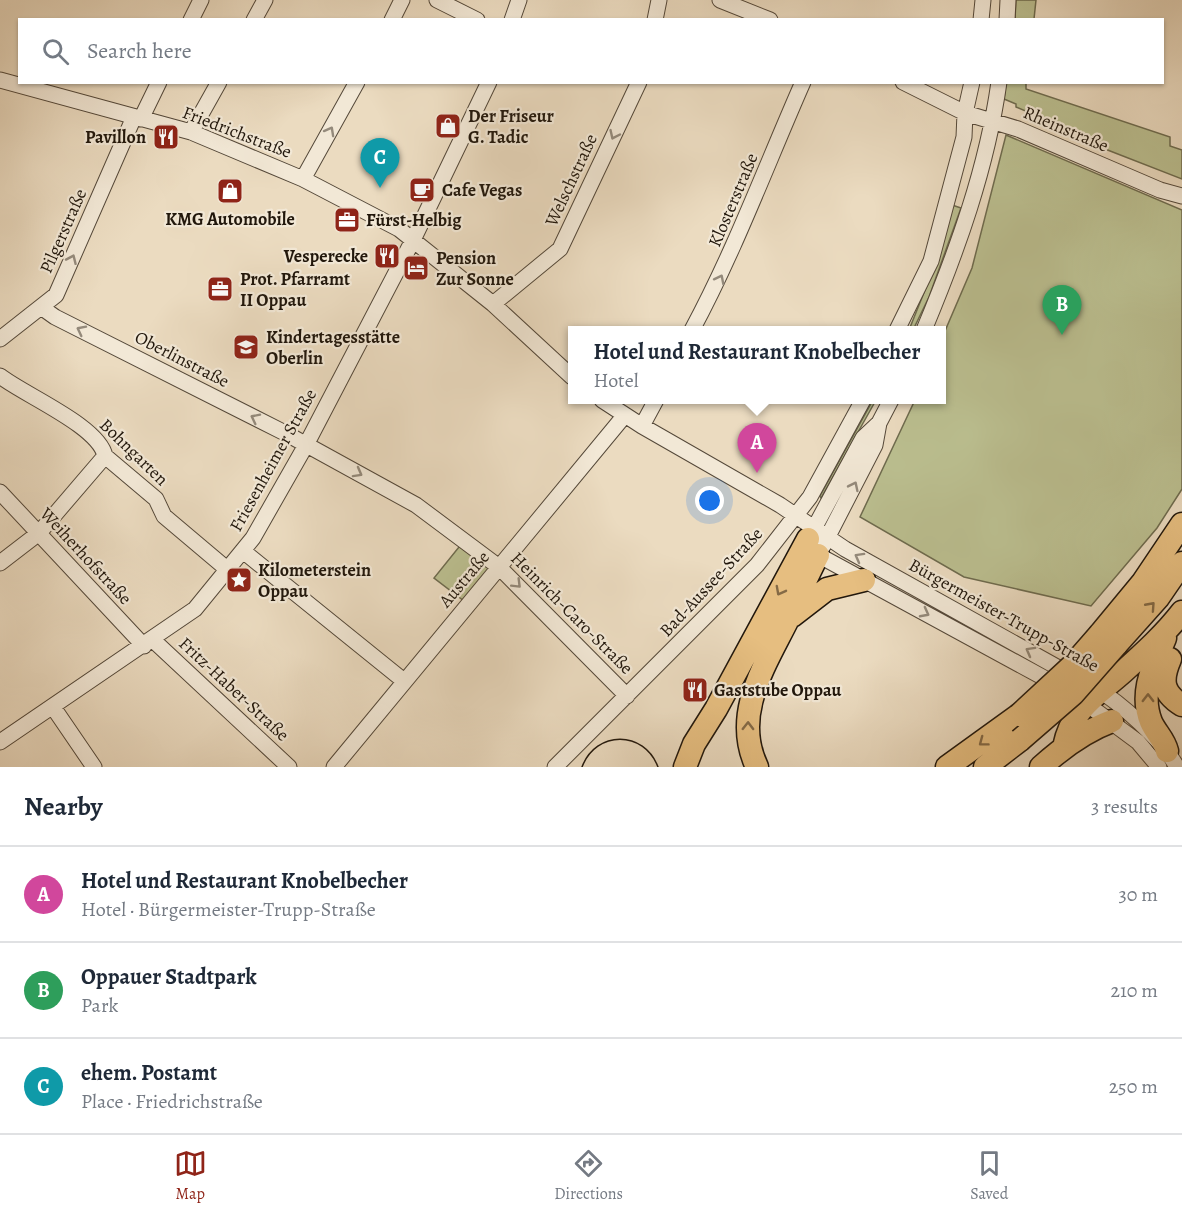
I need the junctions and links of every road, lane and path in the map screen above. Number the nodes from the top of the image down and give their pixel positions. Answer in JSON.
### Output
{"nodes":[{"id":1,"x":201,"y":0,"type":"edge"},
{"id":2,"x":265,"y":0,"type":"edge"},
{"id":3,"x":402,"y":0,"type":"edge"},
{"id":4,"x":437,"y":0,"type":"edge"},
{"id":5,"x":519,"y":0,"type":"edge"},
{"id":6,"x":659,"y":0,"type":"edge"},
{"id":7,"x":720,"y":0,"type":"edge"},
{"id":8,"x":983,"y":0,"type":"edge"},
{"id":9,"x":1008,"y":0,"type":"edge"},
{"id":10,"x":739,"y":3,"type":"edge"},
{"id":11,"x":192,"y":18,"type":"edge"},
{"id":12,"x":255,"y":18,"type":"edge"},
{"id":13,"x":393,"y":18,"type":"edge"},
{"id":14,"x":473,"y":18,"type":"edge"},
{"id":15,"x":513,"y":18,"type":"edge"},
{"id":16,"x":655,"y":18,"type":"edge"},
{"id":17,"x":766,"y":18,"type":"edge"},
{"id":18,"x":981,"y":18,"type":"edge"},
{"id":19,"x":1007,"y":18,"type":"edge"},
{"id":20,"x":0,"y":80,"type":"edge"},
{"id":21,"x":158,"y":84,"type":"edge"},
{"id":22,"x":218,"y":84,"type":"edge"},
{"id":23,"x":356,"y":84,"type":"edge"},
{"id":24,"x":488,"y":84,"type":"edge"},
{"id":25,"x":638,"y":84,"type":"edge"},
{"id":26,"x":802,"y":84,"type":"edge"},
{"id":27,"x":907,"y":84,"type":"edge"},
{"id":28,"x":972,"y":84,"type":"edge"},
{"id":29,"x":999,"y":84,"type":"edge"},
{"id":30,"x":965,"y":113,"type":"junction"},
{"id":31,"x":138,"y":118,"type":"junction"},
{"id":32,"x":992,"y":121,"type":"junction"},
{"id":33,"x":191,"y":132,"type":"junction"},
{"id":34,"x":303,"y":179,"type":"junction"},
{"id":35,"x":1182,"y":196,"type":"edge"},
{"id":36,"x":413,"y":240,"type":"junction"},
{"id":37,"x":493,"y":304,"type":"junction"},
{"id":38,"x":41,"y":307,"type":"junction"},
{"id":39,"x":695,"y":326,"type":"edge"},
{"id":40,"x":899,"y":326,"type":"edge"},
{"id":41,"x":926,"y":326,"type":"edge"},
{"id":42,"x":0,"y":339,"type":"edge"},
{"id":43,"x":568,"y":372,"type":"edge"},
{"id":44,"x":0,"y":376,"type":"edge"},
{"id":45,"x":609,"y":404,"type":"edge"},
{"id":46,"x":653,"y":404,"type":"edge"},
{"id":47,"x":860,"y":404,"type":"edge"},
{"id":48,"x":888,"y":404,"type":"edge"},
{"id":49,"x":625,"y":415,"type":"junction"},
{"id":50,"x":642,"y":426,"type":"junction"},
{"id":51,"x":306,"y":445,"type":"junction"},
{"id":52,"x":105,"y":456,"type":"junction"},
{"id":53,"x":0,"y":492,"type":"edge"},
{"id":54,"x":795,"y":518,"type":"junction"},
{"id":55,"x":1182,"y":524,"type":"edge"},
{"id":56,"x":39,"y":533,"type":"junction"},
{"id":57,"x":817,"y":540,"type":"junction"},
{"id":58,"x":243,"y":551,"type":"junction"},
{"id":59,"x":0,"y":563,"type":"edge"},
{"id":60,"x":1182,"y":563,"type":"edge"},
{"id":61,"x":500,"y":567,"type":"junction"},
{"id":62,"x":228,"y":570,"type":"junction"},
{"id":63,"x":864,"y":580,"type":"junction"},
{"id":64,"x":788,"y":618,"type":"junction"},
{"id":65,"x":1178,"y":625,"type":"edge"},
{"id":66,"x":1108,"y":640,"type":"junction"},
{"id":67,"x":148,"y":643,"type":"junction"},
{"id":68,"x":404,"y":681,"type":"junction"},
{"id":69,"x":627,"y":696,"type":"junction"},
{"id":70,"x":1092,"y":696,"type":"junction"},
{"id":71,"x":1182,"y":705,"type":"edge"},
{"id":72,"x":53,"y":707,"type":"junction"},
{"id":73,"x":1112,"y":721,"type":"junction"},
{"id":74,"x":0,"y":742,"type":"edge"},
{"id":75,"x":1064,"y":747,"type":"junction"},
{"id":76,"x":1168,"y":762,"type":"edge"},
{"id":77,"x":94,"y":767,"type":"edge"},
{"id":78,"x":289,"y":767,"type":"edge"},
{"id":79,"x":334,"y":767,"type":"edge"},
{"id":80,"x":555,"y":767,"type":"edge"},
{"id":81,"x":685,"y":767,"type":"edge"},
{"id":82,"x":757,"y":767,"type":"edge"},
{"id":83,"x":947,"y":767,"type":"edge"},
{"id":84,"x":984,"y":767,"type":"edge"},
{"id":85,"x":1041,"y":767,"type":"edge"}],
"edges":[{"from":1,"to":11,"type":"street"},
{"from":2,"to":12,"type":"street"},
{"from":3,"to":13,"type":"street"},
{"from":4,"to":14,"type":"street"},
{"from":5,"to":15,"type":"street"},
{"from":6,"to":16,"type":"street"},
{"from":7,"to":10,"type":"street"},
{"from":8,"to":18,"type":"street"},
{"from":9,"to":19,"type":"street"},
{"from":10,"to":17,"type":"street"},
{"from":20,"to":31,"type":"street","name":"Friedrichstraße"},
{"from":21,"to":31,"type":"street","name":"Pilgerstraße"},
{"from":22,"to":33,"type":"street"},
{"from":34,"to":23,"type":"street","one_way":true},
{"from":24,"to":36,"type":"street","name":"Friesenheimer Straße"},
{"from":25,"to":37,"type":"street","name":"Welschstraße","one_way":true},
{"from":39,"to":26,"type":"street","name":"Klosterstraße","one_way":true},
{"from":27,"to":30,"type":"street","name":"Rheinstraße"},
{"from":28,"to":30,"type":"street"},
{"from":29,"to":32,"type":"street"},
{"from":30,"to":32,"type":"street","name":"Rheinstraße"},
{"from":30,"to":40,"type":"street"},
{"from":31,"to":33,"type":"street","name":"Friedrichstraße"},
{"from":38,"to":31,"type":"street","name":"Pilgerstraße","one_way":true},
{"from":32,"to":35,"type":"street","name":"Rheinstraße"},
{"from":32,"to":41,"type":"street"},
{"from":33,"to":34,"type":"street","name":"Friedrichstraße"},
{"from":34,"to":36,"type":"street","name":"Friedrichstraße"},
{"from":36,"to":37,"type":"street"},
{"from":36,"to":51,"type":"street","name":"Friesenheimer Straße"},
{"from":37,"to":43,"type":"street"},
{"from":38,"to":42,"type":"street","name":"Pilgerstraße"},
{"from":51,"to":38,"type":"street","name":"Oberlinstraße","one_way":true},
{"from":44,"to":52,"type":"street","name":"Bohngarten"},
{"from":45,"to":49,"type":"street","name":"Bürgermeister-Trupp-Straße"},
{"from":46,"to":50,"type":"street"},
{"from":47,"to":54,"type":"street","name":"Bad-Aussee-Straße"},
{"from":48,"to":57,"type":"street"},
{"from":49,"to":50,"type":"street","name":"Bürgermeister-Trupp-Straße"},
{"from":49,"to":61,"type":"street","name":"Austraße"},
{"from":50,"to":54,"type":"street","name":"Bürgermeister-Trupp-Straße"},
{"from":51,"to":58,"type":"street","name":"Friesenheimer Straße"},
{"from":51,"to":61,"type":"street","name":"Heinrich-Caro-Straße","one_way":true},
{"from":52,"to":56,"type":"street"},
{"from":52,"to":62,"type":"street","name":"Bohngarten"},
{"from":53,"to":56,"type":"street","name":"Weiherhofstraße"},
{"from":54,"to":57,"type":"street","name":"Bürgermeister-Trupp-Straße"},
{"from":54,"to":69,"type":"street","name":"Bad-Aussee-Straße"},
{"from":55,"to":66,"type":"highway"},
{"from":56,"to":59,"type":"street"},
{"from":56,"to":67,"type":"street","name":"Weiherhofstraße"},
{"from":57,"to":63,"type":"street","name":"Bürgermeister-Trupp-Straße"},
{"from":57,"to":64,"type":"highway"},
{"from":70,"to":57,"type":"street","name":"Bürgermeister-Trupp-Straße","one_way":true},
{"from":57,"to":81,"type":"highway","one_way":true},
{"from":58,"to":62,"type":"street","name":"Friesenheimer Straße"},
{"from":58,"to":68,"type":"street"},
{"from":66,"to":60,"type":"highway","one_way":true},
{"from":61,"to":68,"type":"street","name":"Austraße"},
{"from":61,"to":69,"type":"street","name":"Heinrich-Caro-Straße","one_way":true},
{"from":62,"to":67,"type":"street","name":"Friesenheimer Straße"},
{"from":63,"to":64,"type":"highway"},
{"from":63,"to":70,"type":"street","name":"Bürgermeister-Trupp-Straße","one_way":true},
{"from":82,"to":64,"type":"highway","one_way":true},
{"from":65,"to":70,"type":"highway"},
{"from":65,"to":71,"type":"highway"},
{"from":76,"to":65,"type":"highway","one_way":true},
{"from":66,"to":83,"type":"highway","one_way":true,"bridge":true},
{"from":66,"to":84,"type":"highway","bridge":true},
{"from":67,"to":72,"type":"street","name":"Friesenheimer Straße"},
{"from":67,"to":78,"type":"street","name":"Fritz-Haber-Straße"},
{"from":68,"to":79,"type":"street","name":"Austraße"},
{"from":69,"to":80,"type":"street","name":"Bad-Aussee-Straße"},
{"from":70,"to":73,"type":"street","name":"Bürgermeister-Trupp-Straße"},
{"from":70,"to":75,"type":"highway"},
{"from":70,"to":76,"type":"street","name":"Bürgermeister-Trupp-Straße"},
{"from":72,"to":74,"type":"street","name":"Friesenheimer Straße"},
{"from":72,"to":77,"type":"street"},
{"from":73,"to":75,"type":"highway"},
{"from":73,"to":76,"type":"street","name":"Bürgermeister-Trupp-Straße"},
{"from":75,"to":85,"type":"highway"}]}
